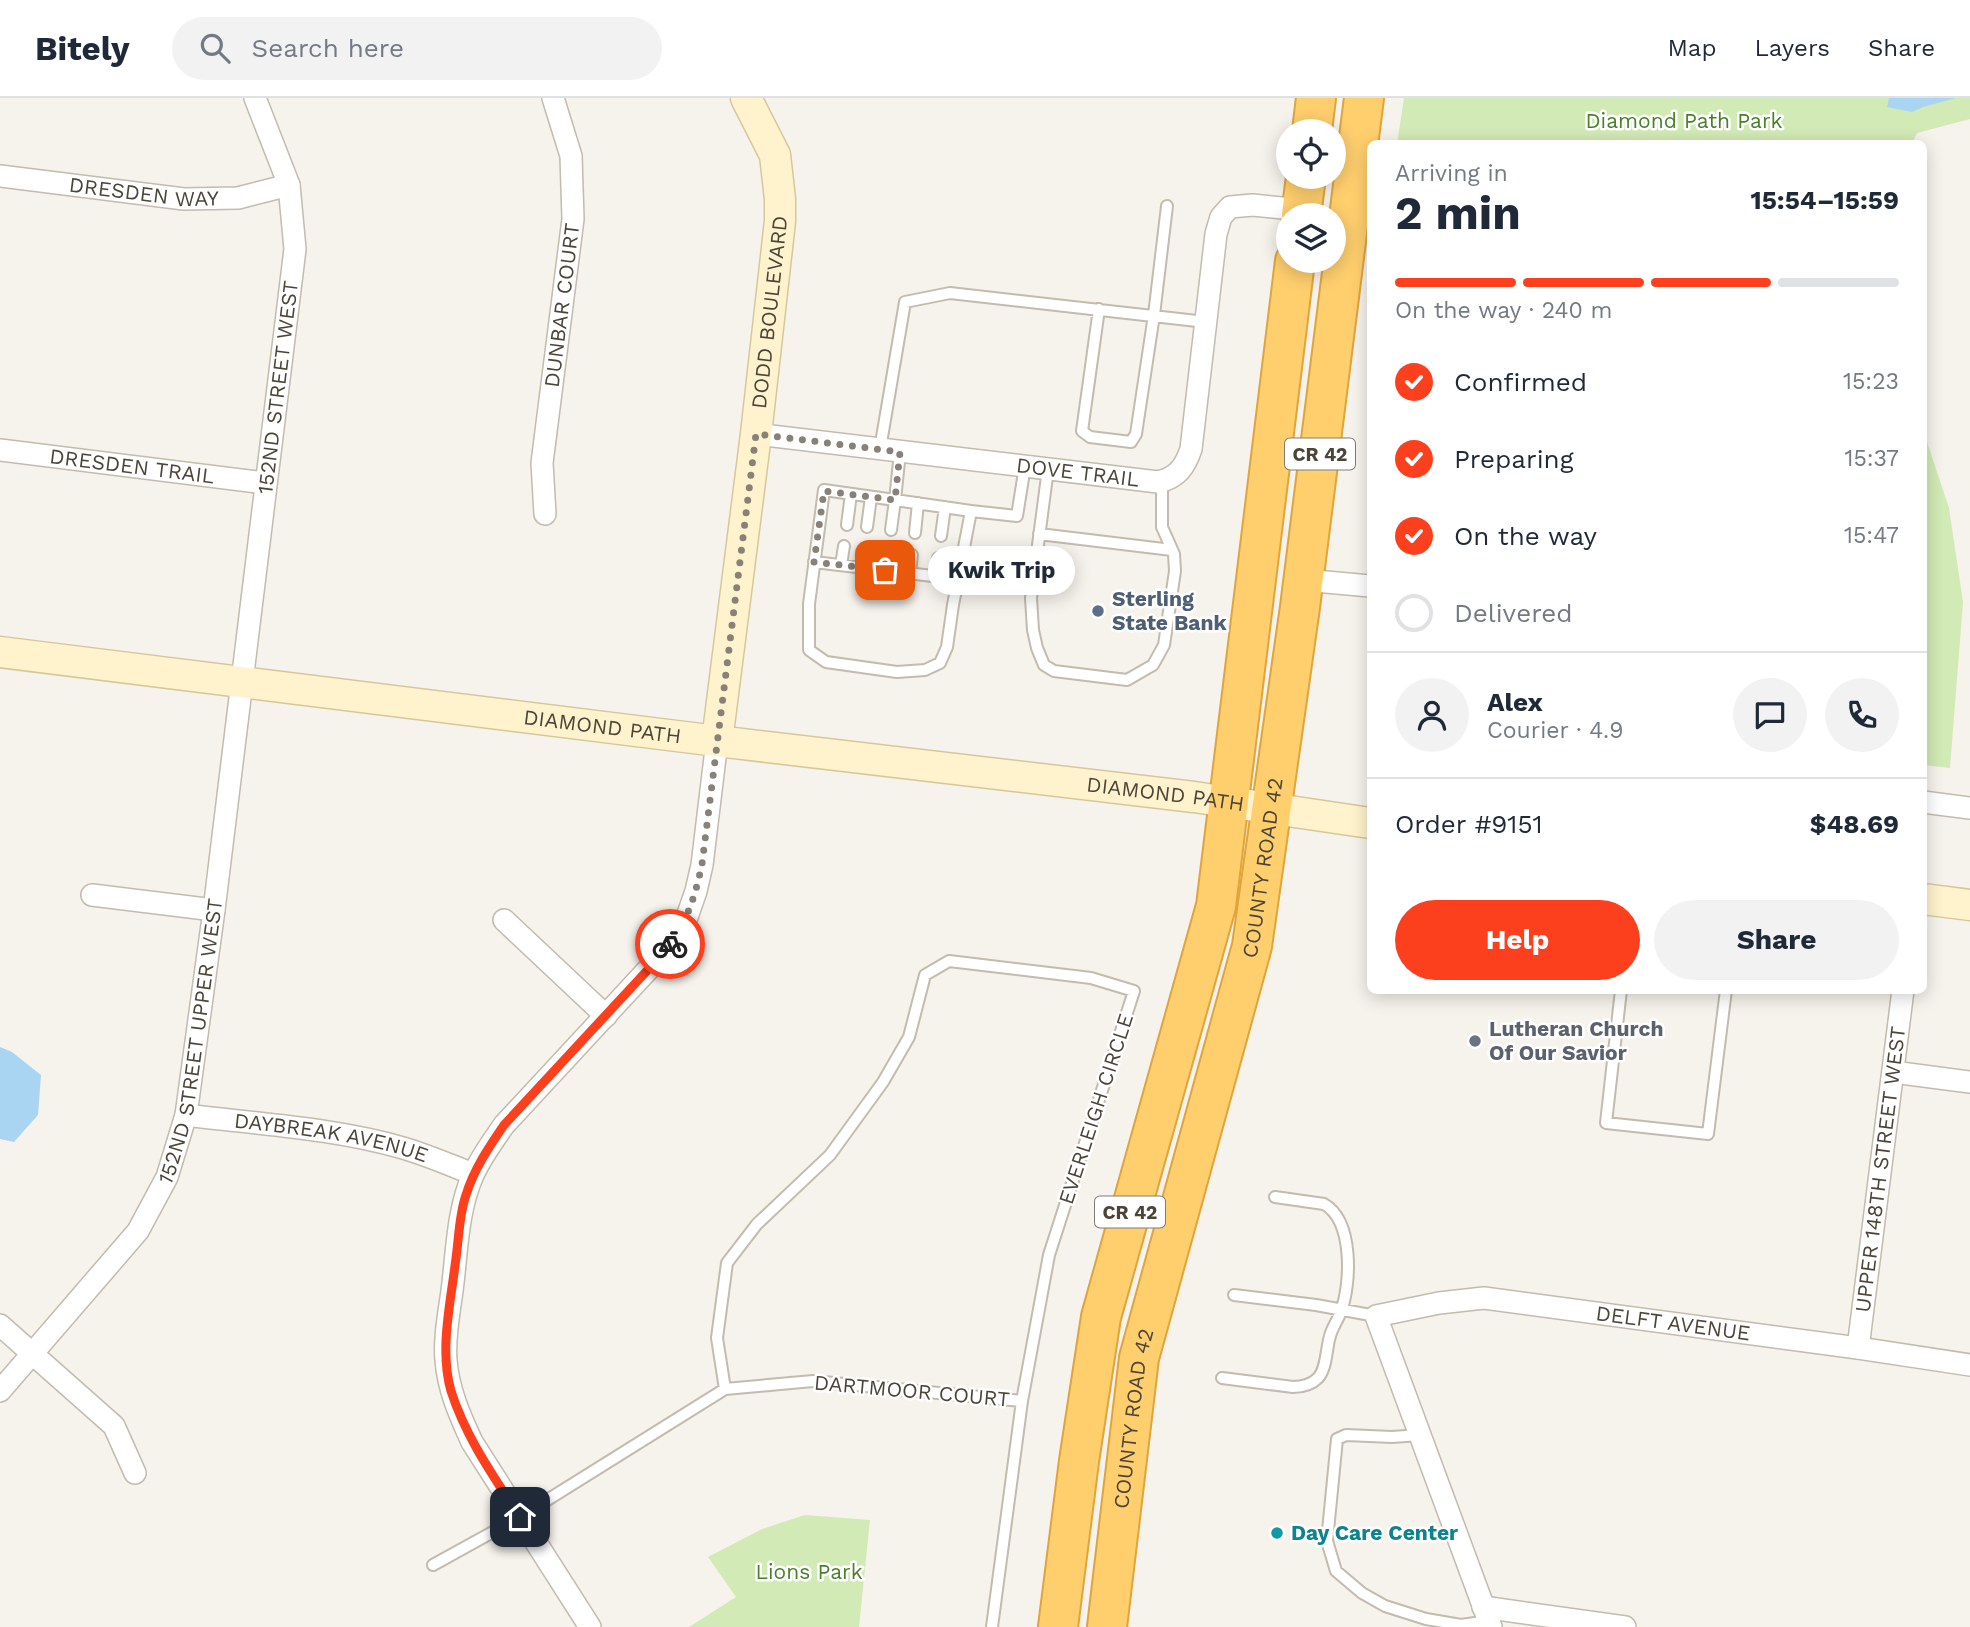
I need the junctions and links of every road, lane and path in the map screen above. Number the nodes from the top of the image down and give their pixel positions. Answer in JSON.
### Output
{"nodes":[{"id":1,"x":255,"y":98,"type":"edge"},
{"id":2,"x":553,"y":98,"type":"edge"},
{"id":3,"x":746,"y":98,"type":"edge"},
{"id":4,"x":1316,"y":98,"type":"edge"},
{"id":5,"x":1364,"y":98,"type":"edge"},
{"id":6,"x":1313,"y":119,"type":"edge"},
{"id":7,"x":0,"y":176,"type":"edge"},
{"id":8,"x":289,"y":185,"type":"junction"},
{"id":9,"x":1303,"y":201,"type":"edge"},
{"id":10,"x":1167,"y":206,"type":"dead end"},
{"id":11,"x":1294,"y":273,"type":"edge"},
{"id":12,"x":1099,"y":309,"type":"junction"},
{"id":13,"x":1154,"y":315,"type":"junction"},
{"id":14,"x":1206,"y":322,"type":"junction"},
{"id":15,"x":756,"y":434,"type":"junction"},
{"id":16,"x":0,"y":450,"type":"edge"},
{"id":17,"x":890,"y":450,"type":"junction"},
{"id":18,"x":1025,"y":466,"type":"junction"},
{"id":19,"x":1048,"y":469,"type":"junction"},
{"id":20,"x":1162,"y":481,"type":"junction"},
{"id":21,"x":265,"y":483,"type":"junction"},
{"id":22,"x":851,"y":494,"type":"junction"},
{"id":23,"x":871,"y":497,"type":"junction"},
{"id":24,"x":895,"y":500,"type":"junction"},
{"id":25,"x":918,"y":503,"type":"junction"},
{"id":26,"x":945,"y":507,"type":"junction"},
{"id":27,"x":971,"y":510,"type":"junction"},
{"id":28,"x":545,"y":513,"type":"dead end"},
{"id":29,"x":847,"y":524,"type":"dead end"},
{"id":30,"x":867,"y":527,"type":"dead end"},
{"id":31,"x":891,"y":530,"type":"dead end"},
{"id":32,"x":915,"y":533,"type":"dead end"},
{"id":33,"x":1040,"y":534,"type":"junction"},
{"id":34,"x":941,"y":536,"type":"dead end"},
{"id":35,"x":844,"y":547,"type":"dead end"},
{"id":36,"x":864,"y":549,"type":"dead end"},
{"id":37,"x":1172,"y":550,"type":"junction"},
{"id":38,"x":887,"y":552,"type":"dead end"},
{"id":39,"x":912,"y":555,"type":"dead end"},
{"id":40,"x":938,"y":558,"type":"dead end"},
{"id":41,"x":814,"y":562,"type":"junction"},
{"id":42,"x":842,"y":565,"type":"junction"},
{"id":43,"x":862,"y":567,"type":"junction"},
{"id":44,"x":885,"y":570,"type":"junction"},
{"id":45,"x":910,"y":573,"type":"junction"},
{"id":46,"x":936,"y":576,"type":"junction"},
{"id":47,"x":958,"y":579,"type":"junction"},
{"id":48,"x":1304,"y":580,"type":"junction"},
{"id":49,"x":1367,"y":586,"type":"edge"},
{"id":50,"x":0,"y":652,"type":"edge"},
{"id":51,"x":242,"y":682,"type":"junction"},
{"id":52,"x":717,"y":741,"type":"junction"},
{"id":53,"x":1927,"y":801,"type":"edge"},
{"id":54,"x":1229,"y":802,"type":"junction"},
{"id":55,"x":1270,"y":808,"type":"junction"},
{"id":56,"x":1970,"y":808,"type":"edge"},
{"id":57,"x":1367,"y":823,"type":"edge"},
{"id":58,"x":92,"y":895,"type":"dead end"},
{"id":59,"x":1927,"y":900,"type":"edge"},
{"id":60,"x":1970,"y":905,"type":"edge"},
{"id":61,"x":214,"y":910,"type":"junction"},
{"id":62,"x":504,"y":920,"type":"dead end"},
{"id":63,"x":1621,"y":994,"type":"edge"},
{"id":64,"x":1726,"y":994,"type":"edge"},
{"id":65,"x":1903,"y":994,"type":"edge"},
{"id":66,"x":606,"y":1016,"type":"junction"},
{"id":67,"x":1893,"y":1072,"type":"junction"},
{"id":68,"x":1970,"y":1082,"type":"edge"},
{"id":69,"x":186,"y":1115,"type":"junction"},
{"id":70,"x":473,"y":1174,"type":"junction"},
{"id":71,"x":1275,"y":1197,"type":"dead end"},
{"id":72,"x":1234,"y":1295,"type":"dead end"},
{"id":73,"x":1342,"y":1310,"type":"junction"},
{"id":74,"x":1376,"y":1316,"type":"junction"},
{"id":75,"x":0,"y":1325,"type":"edge"},
{"id":76,"x":1858,"y":1348,"type":"junction"},
{"id":77,"x":34,"y":1354,"type":"junction"},
{"id":78,"x":1970,"y":1365,"type":"edge"},
{"id":79,"x":1222,"y":1377,"type":"dead end"},
{"id":80,"x":725,"y":1389,"type":"junction"},
{"id":81,"x":0,"y":1391,"type":"edge"},
{"id":82,"x":1021,"y":1401,"type":"junction"},
{"id":83,"x":1420,"y":1435,"type":"junction"},
{"id":84,"x":135,"y":1473,"type":"dead end"},
{"id":85,"x":520,"y":1517,"type":"junction"},
{"id":86,"x":433,"y":1565,"type":"dead end"},
{"id":87,"x":1488,"y":1618,"type":"edge"},
{"id":88,"x":590,"y":1627,"type":"edge"},
{"id":89,"x":992,"y":1627,"type":"edge"},
{"id":90,"x":1058,"y":1627,"type":"edge"},
{"id":91,"x":1107,"y":1627,"type":"edge"},
{"id":92,"x":1625,"y":1627,"type":"edge"}],
"edges":[{"from":1,"to":8,"type":"street","name":"152ND STREET WEST"},
{"from":2,"to":28,"type":"street","name":"DUNBAR COURT"},
{"from":3,"to":15,"type":"street","name":"DODD BOULEVARD"},
{"from":4,"to":6,"type":"highway"},
{"from":5,"to":48,"type":"highway","name":"COUNTY ROAD 42","number":"CR 42"},
{"from":7,"to":8,"type":"street","name":"DRESDEN WAY"},
{"from":8,"to":21,"type":"street","name":"152ND STREET WEST"},
{"from":9,"to":14,"type":"street","name":"DOVE TRAIL"},
{"from":10,"to":13,"type":"lane"},
{"from":11,"to":54,"type":"highway","name":"COUNTY ROAD 42","number":"CR 42"},
{"from":12,"to":13,"type":"lane"},
{"from":12,"to":13,"type":"lane"},
{"from":12,"to":17,"type":"lane"},
{"from":13,"to":14,"type":"lane"},
{"from":14,"to":20,"type":"street","name":"DOVE TRAIL"},
{"from":15,"to":17,"type":"street","name":"DOVE TRAIL"},
{"from":15,"to":52,"type":"street","name":"DODD BOULEVARD"},
{"from":16,"to":21,"type":"street","name":"DRESDEN TRAIL"},
{"from":17,"to":18,"type":"street","name":"DOVE TRAIL"},
{"from":17,"to":24,"type":"lane"},
{"from":18,"to":19,"type":"street","name":"DOVE TRAIL"},
{"from":18,"to":27,"type":"lane"},
{"from":19,"to":20,"type":"street","name":"DOVE TRAIL"},
{"from":19,"to":33,"type":"lane"},
{"from":20,"to":37,"type":"lane"},
{"from":21,"to":51,"type":"street","name":"152ND STREET WEST"},
{"from":22,"to":23,"type":"lane"},
{"from":22,"to":29,"type":"lane"},
{"from":22,"to":41,"type":"lane"},
{"from":23,"to":24,"type":"lane"},
{"from":23,"to":30,"type":"lane"},
{"from":24,"to":25,"type":"lane"},
{"from":24,"to":31,"type":"lane"},
{"from":25,"to":26,"type":"lane"},
{"from":25,"to":32,"type":"lane"},
{"from":26,"to":27,"type":"lane"},
{"from":26,"to":34,"type":"lane"},
{"from":27,"to":47,"type":"lane"},
{"from":33,"to":37,"type":"lane"},
{"from":33,"to":37,"type":"lane"},
{"from":35,"to":42,"type":"lane"},
{"from":36,"to":43,"type":"lane"},
{"from":38,"to":44,"type":"lane"},
{"from":39,"to":45,"type":"lane"},
{"from":40,"to":46,"type":"lane"},
{"from":41,"to":42,"type":"lane"},
{"from":41,"to":47,"type":"lane"},
{"from":42,"to":43,"type":"lane"},
{"from":43,"to":44,"type":"lane"},
{"from":44,"to":45,"type":"lane"},
{"from":45,"to":46,"type":"lane"},
{"from":46,"to":47,"type":"lane"},
{"from":48,"to":49,"type":"street"},
{"from":48,"to":55,"type":"highway","name":"COUNTY ROAD 42","number":"CR 42"},
{"from":50,"to":51,"type":"street","name":"DIAMOND PATH"},
{"from":51,"to":52,"type":"street","name":"DIAMOND PATH"},
{"from":51,"to":61,"type":"street","name":"152ND STREET UPPER WEST"},
{"from":52,"to":54,"type":"street","name":"DIAMOND PATH"},
{"from":52,"to":66,"type":"street"},
{"from":53,"to":56,"type":"street"},
{"from":54,"to":55,"type":"street","name":"DIAMOND PATH"},
{"from":54,"to":90,"type":"highway","name":"COUNTY ROAD 42","number":"CR 42"},
{"from":55,"to":57,"type":"street","name":"DIAMOND PATH"},
{"from":55,"to":91,"type":"highway","name":"COUNTY ROAD 42","number":"CR 42"},
{"from":58,"to":61,"type":"street"},
{"from":59,"to":60,"type":"street"},
{"from":61,"to":69,"type":"street","name":"152ND STREET UPPER WEST"},
{"from":62,"to":66,"type":"street"},
{"from":63,"to":64,"type":"lane"},
{"from":65,"to":67,"type":"street","name":"UPPER 148TH STREET WEST"},
{"from":66,"to":70,"type":"street"},
{"from":67,"to":68,"type":"street"},
{"from":67,"to":76,"type":"street","name":"UPPER 148TH STREET WEST"},
{"from":69,"to":70,"type":"street","name":"DAYBREAK AVENUE"},
{"from":69,"to":77,"type":"street","name":"152ND STREET UPPER WEST"},
{"from":70,"to":85,"type":"street"},
{"from":71,"to":73,"type":"lane"},
{"from":72,"to":73,"type":"lane"},
{"from":73,"to":74,"type":"lane"},
{"from":73,"to":79,"type":"lane"},
{"from":74,"to":76,"type":"street","name":"DELFT AVENUE"},
{"from":74,"to":83,"type":"street"},
{"from":75,"to":77,"type":"street"},
{"from":76,"to":78,"type":"street","name":"DELFT AVENUE"},
{"from":77,"to":81,"type":"street","name":"152ND STREET UPPER WEST"},
{"from":77,"to":84,"type":"street"},
{"from":80,"to":82,"type":"lane","name":"DARTMOOR COURT"},
{"from":80,"to":82,"type":"lane","name":"EVERLEIGH CIRCLE"},
{"from":80,"to":85,"type":"lane","name":"DARTMOOR COURT"},
{"from":82,"to":89,"type":"lane","name":"EVERLEIGH CIRCLE"},
{"from":83,"to":87,"type":"street"},
{"from":83,"to":87,"type":"lane"},
{"from":85,"to":86,"type":"lane","name":"DARTMOOR COURT"},
{"from":85,"to":88,"type":"street"},
{"from":87,"to":92,"type":"street"}]}
